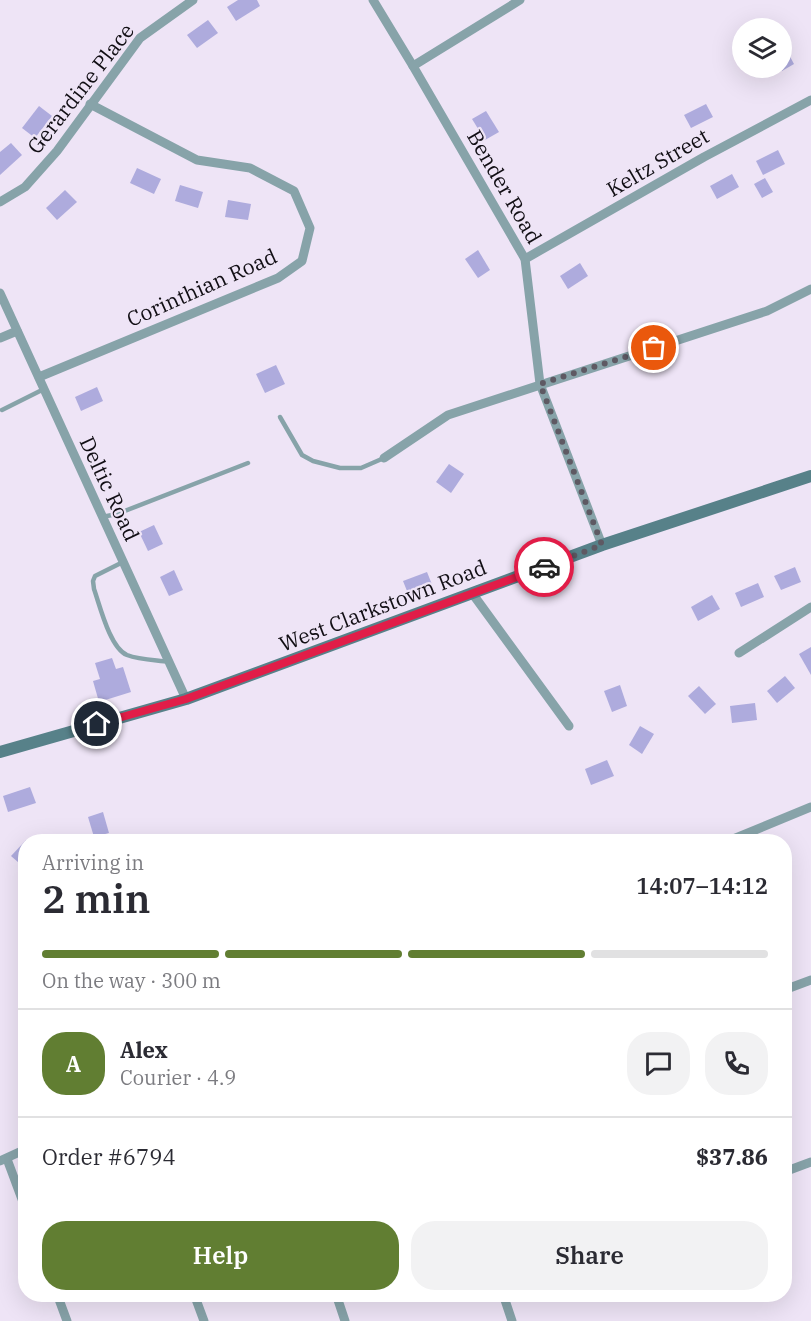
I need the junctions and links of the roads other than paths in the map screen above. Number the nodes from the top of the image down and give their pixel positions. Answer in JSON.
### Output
{"nodes":[{"id":1,"x":193,"y":0,"type":"edge"},
{"id":2,"x":373,"y":0,"type":"edge"},
{"id":3,"x":520,"y":0,"type":"edge"},
{"id":4,"x":413,"y":66,"type":"junction"},
{"id":5,"x":811,"y":100,"type":"edge"},
{"id":6,"x":90,"y":104,"type":"junction"},
{"id":7,"x":0,"y":202,"type":"edge"},
{"id":8,"x":525,"y":259,"type":"junction"},
{"id":9,"x":811,"y":289,"type":"edge"},
{"id":10,"x":0,"y":293,"type":"edge"},
{"id":11,"x":17,"y":331,"type":"junction"},
{"id":12,"x":0,"y":338,"type":"edge"},
{"id":13,"x":39,"y":377,"type":"junction"},
{"id":14,"x":540,"y":384,"type":"junction"},
{"id":15,"x":44,"y":388,"type":"junction"},
{"id":16,"x":2,"y":410,"type":"dead end"},
{"id":17,"x":280,"y":417,"type":"dead end"},
{"id":18,"x":384,"y":458,"type":"joint"},
{"id":19,"x":248,"y":463,"type":"dead end"},
{"id":20,"x":811,"y":476,"type":"edge"},
{"id":21,"x":102,"y":517,"type":"junction"},
{"id":22,"x":602,"y":545,"type":"junction"},
{"id":23,"x":123,"y":562,"type":"junction"},
{"id":24,"x":472,"y":593,"type":"junction"},
{"id":25,"x":811,"y":607,"type":"edge"},
{"id":26,"x":740,"y":653,"type":"dead end"},
{"id":27,"x":169,"y":662,"type":"junction"},
{"id":28,"x":186,"y":699,"type":"junction"},
{"id":29,"x":569,"y":726,"type":"dead end"},
{"id":30,"x":0,"y":752,"type":"edge"},
{"id":31,"x":811,"y":807,"type":"edge"},
{"id":32,"x":745,"y":834,"type":"edge"},
{"id":33,"x":811,"y":980,"type":"edge"},
{"id":34,"x":792,"y":987,"type":"edge"},
{"id":35,"x":18,"y":1153,"type":"edge"},
{"id":36,"x":3,"y":1160,"type":"edge"},
{"id":37,"x":811,"y":1162,"type":"edge"},
{"id":38,"x":792,"y":1169,"type":"edge"},
{"id":39,"x":18,"y":1193,"type":"edge"},
{"id":40,"x":60,"y":1302,"type":"edge"},
{"id":41,"x":197,"y":1302,"type":"edge"},
{"id":42,"x":339,"y":1302,"type":"edge"},
{"id":43,"x":506,"y":1302,"type":"edge"},
{"id":44,"x":67,"y":1321,"type":"edge"},
{"id":45,"x":204,"y":1321,"type":"edge"},
{"id":46,"x":345,"y":1321,"type":"edge"},
{"id":47,"x":513,"y":1321,"type":"edge"}],
"edges":[{"from":1,"to":6,"type":"street","name":"Gerardine Place"},
{"from":2,"to":4,"type":"street","name":"Bender Road"},
{"from":3,"to":4,"type":"street"},
{"from":4,"to":8,"type":"street","name":"Bender Road"},
{"from":5,"to":8,"type":"street","name":"Keltz Street"},
{"from":6,"to":7,"type":"street","name":"Gerardine Place"},
{"from":6,"to":13,"type":"street","name":"Corinthian Road"},
{"from":8,"to":14,"type":"street","name":"Bender Road"},
{"from":9,"to":14,"type":"street"},
{"from":10,"to":11,"type":"street","name":"Deltic Road"},
{"from":11,"to":12,"type":"street"},
{"from":11,"to":13,"type":"street","name":"Deltic Road"},
{"from":13,"to":15,"type":"street","name":"Deltic Road"},
{"from":14,"to":18,"type":"street"},
{"from":14,"to":22,"type":"street","name":"Bender Road"},
{"from":15,"to":16,"type":"lane"},
{"from":15,"to":21,"type":"street","name":"Deltic Road"},
{"from":17,"to":18,"type":"lane"},
{"from":19,"to":21,"type":"lane"},
{"from":20,"to":22,"type":"street","name":"West Clarkstown Road"},
{"from":21,"to":23,"type":"street","name":"Deltic Road"},
{"from":22,"to":24,"type":"street","name":"West Clarkstown Road"},
{"from":23,"to":27,"type":"street","name":"Deltic Road"},
{"from":23,"to":27,"type":"lane"},
{"from":24,"to":28,"type":"street","name":"West Clarkstown Road"},
{"from":24,"to":29,"type":"street"},
{"from":25,"to":26,"type":"street"},
{"from":27,"to":28,"type":"street","name":"Deltic Road"},
{"from":28,"to":30,"type":"street","name":"West Clarkstown Road"},
{"from":31,"to":32,"type":"street"},
{"from":33,"to":34,"type":"street"},
{"from":35,"to":36,"type":"street"},
{"from":36,"to":39,"type":"street"},
{"from":37,"to":38,"type":"street"},
{"from":40,"to":44,"type":"street"},
{"from":41,"to":45,"type":"street"},
{"from":42,"to":46,"type":"street"},
{"from":43,"to":47,"type":"street"}]}
